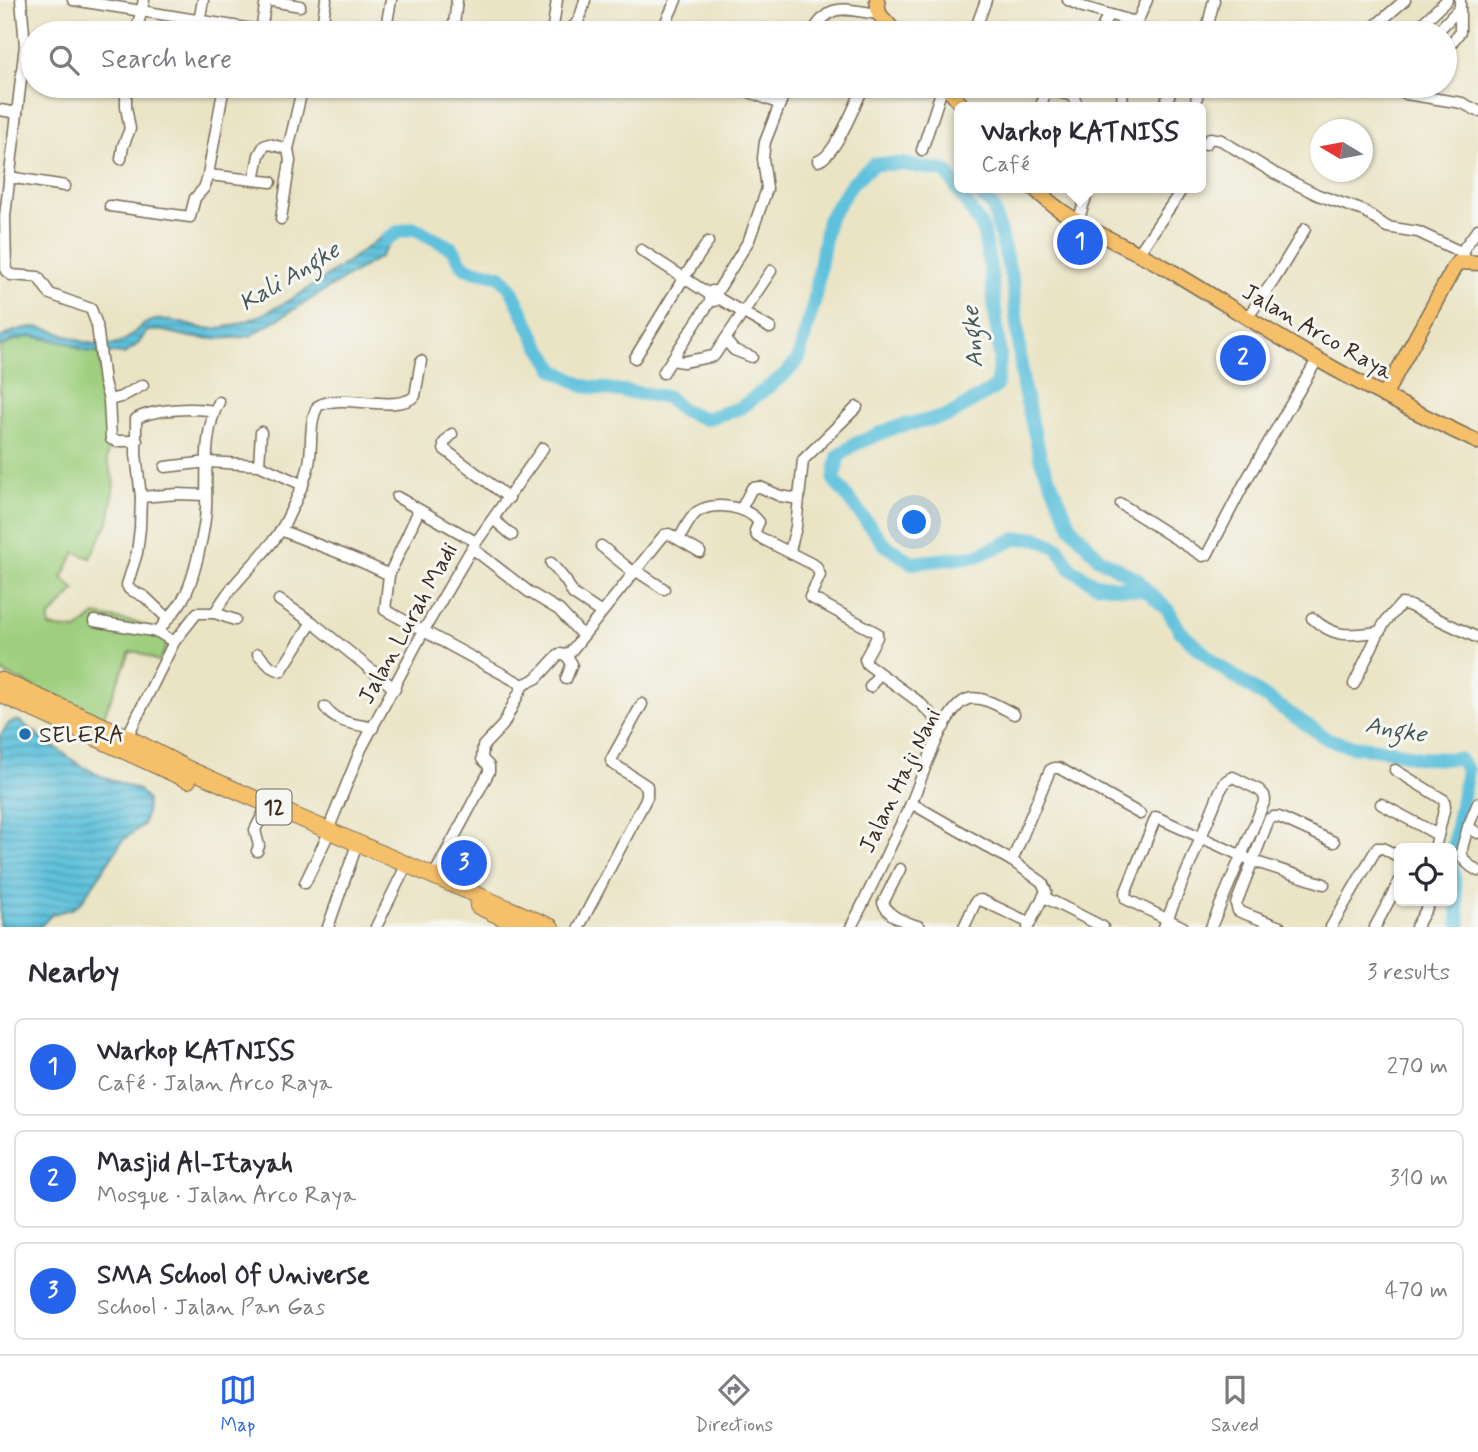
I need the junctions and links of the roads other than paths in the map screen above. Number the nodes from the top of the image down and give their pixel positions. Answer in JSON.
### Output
{"nodes":[{"id":1,"x":21,"y":0,"type":"edge"},
{"id":2,"x":77,"y":0,"type":"edge"},
{"id":3,"x":204,"y":0,"type":"edge"},
{"id":4,"x":267,"y":0,"type":"edge"},
{"id":5,"x":326,"y":0,"type":"edge"},
{"id":6,"x":391,"y":0,"type":"edge"},
{"id":7,"x":457,"y":0,"type":"edge"},
{"id":8,"x":557,"y":0,"type":"edge"},
{"id":9,"x":584,"y":0,"type":"edge"},
{"id":10,"x":676,"y":0,"type":"edge"},
{"id":11,"x":986,"y":0,"type":"edge"},
{"id":12,"x":1068,"y":0,"type":"edge"},
{"id":13,"x":1147,"y":0,"type":"edge"},
{"id":14,"x":1214,"y":0,"type":"edge"},
{"id":15,"x":1405,"y":0,"type":"edge"},
{"id":16,"x":1447,"y":0,"type":"edge"},
{"id":17,"x":1460,"y":4,"type":"edge"},
{"id":18,"x":143,"y":6,"type":"edge"},
{"id":19,"x":300,"y":6,"type":"dead end"},
{"id":20,"x":878,"y":7,"type":"edge"},
{"id":21,"x":1102,"y":9,"type":"edge"},
{"id":22,"x":23,"y":21,"type":"edge"},
{"id":23,"x":183,"y":21,"type":"edge"},
{"id":24,"x":200,"y":21,"type":"edge"},
{"id":25,"x":263,"y":21,"type":"edge"},
{"id":26,"x":323,"y":21,"type":"edge"},
{"id":27,"x":387,"y":21,"type":"edge"},
{"id":28,"x":454,"y":21,"type":"edge"},
{"id":29,"x":555,"y":21,"type":"edge"},
{"id":30,"x":579,"y":21,"type":"edge"},
{"id":31,"x":666,"y":21,"type":"edge"},
{"id":32,"x":820,"y":21,"type":"edge"},
{"id":33,"x":978,"y":21,"type":"edge"},
{"id":34,"x":1209,"y":21,"type":"edge"},
{"id":35,"x":1381,"y":21,"type":"edge"},
{"id":36,"x":1425,"y":21,"type":"edge"},
{"id":37,"x":1446,"y":21,"type":"edge"},
{"id":38,"x":1457,"y":36,"type":"edge"},
{"id":39,"x":21,"y":79,"type":"edge"},
{"id":40,"x":126,"y":98,"type":"edge"},
{"id":41,"x":222,"y":98,"type":"edge"},
{"id":42,"x":300,"y":98,"type":"edge"},
{"id":43,"x":765,"y":98,"type":"edge"},
{"id":44,"x":782,"y":98,"type":"edge"},
{"id":45,"x":858,"y":98,"type":"edge"},
{"id":46,"x":940,"y":98,"type":"edge"},
{"id":47,"x":1431,"y":98,"type":"edge"},
{"id":48,"x":780,"y":104,"type":"junction"},
{"id":49,"x":0,"y":110,"type":"edge"},
{"id":50,"x":1478,"y":111,"type":"edge"},
{"id":51,"x":17,"y":113,"type":"junction"},
{"id":52,"x":1206,"y":142,"type":"edge"},
{"id":53,"x":288,"y":149,"type":"junction"},
{"id":54,"x":922,"y":150,"type":"dead end"},
{"id":55,"x":121,"y":159,"type":"dead end"},
{"id":56,"x":818,"y":161,"type":"dead end"},
{"id":57,"x":208,"y":175,"type":"junction"},
{"id":58,"x":9,"y":177,"type":"junction"},
{"id":59,"x":254,"y":180,"type":"junction"},
{"id":60,"x":271,"y":182,"type":"dead end"},
{"id":61,"x":65,"y":186,"type":"dead end"},
{"id":62,"x":1039,"y":193,"type":"edge"},
{"id":63,"x":1087,"y":193,"type":"edge"},
{"id":64,"x":1180,"y":193,"type":"edge"},
{"id":65,"x":110,"y":206,"type":"dead end"},
{"id":66,"x":281,"y":219,"type":"dead end"},
{"id":67,"x":1078,"y":220,"type":"junction"},
{"id":68,"x":1305,"y":229,"type":"dead end"},
{"id":69,"x":1478,"y":229,"type":"edge"},
{"id":70,"x":2,"y":233,"type":"edge"},
{"id":71,"x":708,"y":242,"type":"dead end"},
{"id":72,"x":641,"y":250,"type":"dead end"},
{"id":73,"x":1138,"y":254,"type":"junction"},
{"id":74,"x":1468,"y":259,"type":"edge"},
{"id":75,"x":771,"y":271,"type":"dead end"},
{"id":76,"x":683,"y":279,"type":"junction"},
{"id":77,"x":714,"y":296,"type":"junction"},
{"id":78,"x":744,"y":313,"type":"junction"},
{"id":79,"x":1247,"y":318,"type":"junction"},
{"id":80,"x":770,"y":328,"type":"dead end"},
{"id":81,"x":725,"y":340,"type":"junction"},
{"id":82,"x":734,"y":350,"type":"junction"},
{"id":83,"x":714,"y":356,"type":"junction"},
{"id":84,"x":752,"y":357,"type":"dead end"},
{"id":85,"x":635,"y":358,"type":"dead end"},
{"id":86,"x":672,"y":360,"type":"junction"},
{"id":87,"x":1317,"y":360,"type":"junction"},
{"id":88,"x":421,"y":361,"type":"dead end"},
{"id":89,"x":663,"y":373,"type":"dead end"},
{"id":90,"x":144,"y":385,"type":"dead end"},
{"id":91,"x":1384,"y":396,"type":"junction"},
{"id":92,"x":109,"y":400,"type":"junction"},
{"id":93,"x":856,"y":407,"type":"dead end"},
{"id":94,"x":261,"y":432,"type":"dead end"},
{"id":95,"x":452,"y":434,"type":"dead end"},
{"id":96,"x":136,"y":441,"type":"junction"},
{"id":97,"x":1478,"y":442,"type":"edge"},
{"id":98,"x":543,"y":448,"type":"dead end"},
{"id":99,"x":208,"y":462,"type":"junction"},
{"id":100,"x":259,"y":465,"type":"junction"},
{"id":101,"x":165,"y":467,"type":"dead end"},
{"id":102,"x":303,"y":485,"type":"junction"},
{"id":103,"x":205,"y":495,"type":"junction"},
{"id":104,"x":141,"y":497,"type":"junction"},
{"id":105,"x":397,"y":497,"type":"dead end"},
{"id":106,"x":509,"y":498,"type":"junction"},
{"id":107,"x":799,"y":499,"type":"junction"},
{"id":108,"x":1121,"y":504,"type":"dead end"},
{"id":109,"x":741,"y":509,"type":"junction"},
{"id":110,"x":419,"y":510,"type":"junction"},
{"id":111,"x":493,"y":519,"type":"junction"},
{"id":112,"x":281,"y":530,"type":"junction"},
{"id":113,"x":512,"y":535,"type":"dead end"},
{"id":114,"x":678,"y":539,"type":"junction"},
{"id":115,"x":474,"y":545,"type":"junction"},
{"id":116,"x":601,"y":546,"type":"dead end"},
{"id":117,"x":790,"y":551,"type":"junction"},
{"id":118,"x":700,"y":552,"type":"dead end"},
{"id":119,"x":551,"y":564,"type":"dead end"},
{"id":120,"x":634,"y":571,"type":"junction"},
{"id":121,"x":388,"y":575,"type":"junction"},
{"id":122,"x":664,"y":589,"type":"dead end"},
{"id":123,"x":279,"y":600,"type":"dead end"},
{"id":124,"x":600,"y":612,"type":"junction"},
{"id":125,"x":215,"y":613,"type":"junction"},
{"id":126,"x":167,"y":618,"type":"junction"},
{"id":127,"x":1312,"y":618,"type":"dead end"},
{"id":128,"x":235,"y":620,"type":"dead end"},
{"id":129,"x":94,"y":621,"type":"dead end"},
{"id":130,"x":312,"y":622,"type":"junction"},
{"id":131,"x":424,"y":630,"type":"junction"},
{"id":132,"x":158,"y":632,"type":"junction"},
{"id":133,"x":1379,"y":632,"type":"junction"},
{"id":134,"x":582,"y":635,"type":"junction"},
{"id":135,"x":1478,"y":638,"type":"edge"},
{"id":136,"x":174,"y":642,"type":"junction"},
{"id":137,"x":258,"y":654,"type":"dead end"},
{"id":138,"x":567,"y":656,"type":"junction"},
{"id":139,"x":879,"y":674,"type":"junction"},
{"id":140,"x":566,"y":679,"type":"dead end"},
{"id":141,"x":0,"y":680,"type":"edge"},
{"id":142,"x":1354,"y":684,"type":"dead end"},
{"id":143,"x":523,"y":685,"type":"junction"},
{"id":144,"x":870,"y":687,"type":"dead end"},
{"id":145,"x":395,"y":688,"type":"junction"},
{"id":146,"x":0,"y":694,"type":"edge"},
{"id":147,"x":642,"y":704,"type":"dead end"},
{"id":148,"x":325,"y":707,"type":"dead end"},
{"id":149,"x":1014,"y":713,"type":"dead end"},
{"id":150,"x":944,"y":727,"type":"junction"},
{"id":151,"x":373,"y":728,"type":"junction"},
{"id":152,"x":127,"y":737,"type":"junction"},
{"id":153,"x":1395,"y":770,"type":"dead end"},
{"id":154,"x":240,"y":798,"type":"junction"},
{"id":155,"x":911,"y":803,"type":"junction"},
{"id":156,"x":1478,"y":803,"type":"edge"},
{"id":157,"x":1381,"y":804,"type":"dead end"},
{"id":158,"x":264,"y":812,"type":"junction"},
{"id":159,"x":1140,"y":814,"type":"dead end"},
{"id":160,"x":1473,"y":830,"type":"edge"},
{"id":161,"x":327,"y":834,"type":"junction"},
{"id":162,"x":1438,"y":835,"type":"junction"},
{"id":163,"x":1201,"y":836,"type":"junction"},
{"id":164,"x":1334,"y":842,"type":"dead end"},
{"id":165,"x":1436,"y":843,"type":"edge"},
{"id":166,"x":355,"y":849,"type":"junction"},
{"id":167,"x":257,"y":851,"type":"dead end"},
{"id":168,"x":1394,"y":854,"type":"edge"},
{"id":169,"x":1240,"y":855,"type":"junction"},
{"id":170,"x":1012,"y":861,"type":"junction"},
{"id":171,"x":1253,"y":861,"type":"junction"},
{"id":172,"x":900,"y":869,"type":"dead end"},
{"id":173,"x":1478,"y":871,"type":"edge"},
{"id":174,"x":403,"y":872,"type":"junction"},
{"id":175,"x":434,"y":875,"type":"junction"},
{"id":176,"x":305,"y":883,"type":"dead end"},
{"id":177,"x":1324,"y":884,"type":"dead end"},
{"id":178,"x":1394,"y":891,"type":"edge"},
{"id":179,"x":1044,"y":897,"type":"junction"},
{"id":180,"x":1428,"y":906,"type":"edge"},
{"id":181,"x":1165,"y":923,"type":"edge"},
{"id":182,"x":1029,"y":925,"type":"edge"},
{"id":183,"x":328,"y":927,"type":"edge"},
{"id":184,"x":376,"y":927,"type":"edge"},
{"id":185,"x":523,"y":927,"type":"edge"},
{"id":186,"x":551,"y":927,"type":"edge"},
{"id":187,"x":579,"y":927,"type":"edge"},
{"id":188,"x":851,"y":927,"type":"edge"},
{"id":189,"x":920,"y":927,"type":"edge"},
{"id":190,"x":964,"y":927,"type":"edge"},
{"id":191,"x":1102,"y":927,"type":"edge"},
{"id":192,"x":1183,"y":927,"type":"edge"},
{"id":193,"x":1211,"y":927,"type":"edge"},
{"id":194,"x":1280,"y":927,"type":"edge"},
{"id":195,"x":1331,"y":927,"type":"edge"},
{"id":196,"x":1374,"y":927,"type":"edge"},
{"id":197,"x":1416,"y":927,"type":"edge"}],
"edges":[{"from":1,"to":22,"type":"street"},
{"from":2,"to":18,"type":"street"},
{"from":3,"to":24,"type":"street"},
{"from":4,"to":19,"type":"street"},
{"from":4,"to":25,"type":"street"},
{"from":5,"to":26,"type":"street"},
{"from":6,"to":27,"type":"street"},
{"from":7,"to":28,"type":"street"},
{"from":8,"to":29,"type":"street"},
{"from":9,"to":30,"type":"street"},
{"from":10,"to":31,"type":"street"},
{"from":11,"to":33,"type":"street"},
{"from":12,"to":21,"type":"street"},
{"from":13,"to":21,"type":"street"},
{"from":14,"to":34,"type":"street"},
{"from":15,"to":35,"type":"street"},
{"from":16,"to":36,"type":"street"},
{"from":17,"to":37,"type":"street"},
{"from":17,"to":38,"type":"street"},
{"from":18,"to":23,"type":"street"},
{"from":20,"to":32,"type":"street"},
{"from":39,"to":51,"type":"street"},
{"from":40,"to":55,"type":"street"},
{"from":41,"to":57,"type":"street"},
{"from":42,"to":53,"type":"street"},
{"from":43,"to":48,"type":"street"},
{"from":44,"to":48,"type":"street"},
{"from":45,"to":56,"type":"street"},
{"from":46,"to":54,"type":"street"},
{"from":47,"to":50,"type":"street"},
{"from":48,"to":77,"type":"street"},
{"from":49,"to":51,"type":"street"},
{"from":51,"to":58,"type":"street"},
{"from":52,"to":74,"type":"street"},
{"from":53,"to":59,"type":"street"},
{"from":53,"to":66,"type":"street"},
{"from":57,"to":59,"type":"street"},
{"from":57,"to":65,"type":"street"},
{"from":58,"to":61,"type":"street"},
{"from":58,"to":70,"type":"street"},
{"from":59,"to":60,"type":"street"},
{"from":62,"to":67,"type":"main road","name":"Jalan Arco Raya"},
{"from":63,"to":67,"type":"street"},
{"from":64,"to":73,"type":"street"},
{"from":67,"to":73,"type":"main road","name":"Jalan Arco Raya"},
{"from":68,"to":79,"type":"street"},
{"from":69,"to":74,"type":"street"},
{"from":70,"to":92,"type":"street"},
{"from":71,"to":76,"type":"street"},
{"from":72,"to":76,"type":"street"},
{"from":73,"to":79,"type":"main road","name":"Jalan Arco Raya"},
{"from":74,"to":91,"type":"main road"},
{"from":75,"to":78,"type":"street"},
{"from":76,"to":77,"type":"street"},
{"from":76,"to":85,"type":"street"},
{"from":77,"to":78,"type":"street"},
{"from":77,"to":86,"type":"street"},
{"from":78,"to":80,"type":"street"},
{"from":78,"to":81,"type":"street"},
{"from":79,"to":87,"type":"main road","name":"Jalan Arco Raya"},
{"from":81,"to":82,"type":"street"},
{"from":81,"to":83,"type":"street"},
{"from":82,"to":83,"type":"street"},
{"from":82,"to":84,"type":"street"},
{"from":83,"to":86,"type":"street"},
{"from":86,"to":89,"type":"street"},
{"from":87,"to":91,"type":"main road","name":"Jalan Arco Raya"},
{"from":87,"to":108,"type":"street"},
{"from":88,"to":102,"type":"street"},
{"from":90,"to":92,"type":"street"},
{"from":91,"to":97,"type":"main road","name":"Jalan Arco Raya"},
{"from":92,"to":96,"type":"street"},
{"from":93,"to":107,"type":"street"},
{"from":94,"to":100,"type":"street"},
{"from":95,"to":106,"type":"street"},
{"from":96,"to":99,"type":"street"},
{"from":96,"to":104,"type":"street"},
{"from":98,"to":106,"type":"street","name":"Jalan Lurah Madi"},
{"from":99,"to":100,"type":"street"},
{"from":99,"to":101,"type":"street"},
{"from":99,"to":103,"type":"street"},
{"from":100,"to":102,"type":"street"},
{"from":102,"to":112,"type":"street"},
{"from":103,"to":104,"type":"street"},
{"from":103,"to":126,"type":"street"},
{"from":104,"to":126,"type":"street"},
{"from":105,"to":110,"type":"street"},
{"from":106,"to":111,"type":"street","name":"Jalan Lurah Madi"},
{"from":107,"to":109,"type":"street"},
{"from":107,"to":117,"type":"street"},
{"from":109,"to":114,"type":"street"},
{"from":109,"to":117,"type":"street"},
{"from":110,"to":115,"type":"street"},
{"from":110,"to":121,"type":"street"},
{"from":111,"to":113,"type":"street"},
{"from":111,"to":115,"type":"street","name":"Jalan Lurah Madi"},
{"from":112,"to":121,"type":"street"},
{"from":112,"to":125,"type":"street"},
{"from":114,"to":118,"type":"street"},
{"from":114,"to":120,"type":"street"},
{"from":115,"to":131,"type":"street","name":"Jalan Lurah Madi"},
{"from":115,"to":134,"type":"street"},
{"from":116,"to":120,"type":"street"},
{"from":117,"to":139,"type":"street"},
{"from":119,"to":124,"type":"street"},
{"from":120,"to":122,"type":"street"},
{"from":120,"to":124,"type":"street"},
{"from":121,"to":131,"type":"street"},
{"from":123,"to":130,"type":"street"},
{"from":124,"to":134,"type":"street"},
{"from":125,"to":128,"type":"street"},
{"from":125,"to":136,"type":"street"},
{"from":126,"to":132,"type":"street"},
{"from":127,"to":133,"type":"street"},
{"from":129,"to":132,"type":"street"},
{"from":130,"to":137,"type":"street"},
{"from":130,"to":145,"type":"street"},
{"from":131,"to":143,"type":"street"},
{"from":131,"to":145,"type":"street","name":"Jalan Lurah Madi"},
{"from":132,"to":136,"type":"street"},
{"from":133,"to":135,"type":"street"},
{"from":133,"to":142,"type":"street"},
{"from":134,"to":138,"type":"street"},
{"from":136,"to":152,"type":"street"},
{"from":138,"to":140,"type":"street"},
{"from":138,"to":143,"type":"street"},
{"from":139,"to":144,"type":"street"},
{"from":139,"to":150,"type":"street"},
{"from":141,"to":152,"type":"highway","number":"12"},
{"from":143,"to":175,"type":"street"},
{"from":145,"to":151,"type":"street","name":"Jalan Lurah Madi"},
{"from":146,"to":154,"type":"highway","number":"12"},
{"from":147,"to":187,"type":"street"},
{"from":148,"to":151,"type":"street"},
{"from":149,"to":150,"type":"street","name":"Jalan Haji Nani"},
{"from":150,"to":155,"type":"street","name":"Jalan Haji Nani"},
{"from":151,"to":161,"type":"street","name":"Jalan Lurah Madi"},
{"from":152,"to":154,"type":"highway","number":"12"},
{"from":153,"to":162,"type":"street"},
{"from":154,"to":158,"type":"highway","number":"12"},
{"from":154,"to":161,"type":"highway","number":"12"},
{"from":155,"to":170,"type":"street"},
{"from":155,"to":188,"type":"street","name":"Jalan Haji Nani"},
{"from":156,"to":160,"type":"street"},
{"from":157,"to":162,"type":"street"},
{"from":158,"to":161,"type":"highway","number":"12"},
{"from":158,"to":167,"type":"street"},
{"from":159,"to":170,"type":"street"},
{"from":160,"to":173,"type":"street"},
{"from":161,"to":166,"type":"highway","number":"12"},
{"from":161,"to":175,"type":"highway","number":"12"},
{"from":161,"to":176,"type":"street","name":"Jalan Lurah Madi"},
{"from":162,"to":165,"type":"street"},
{"from":163,"to":169,"type":"street"},
{"from":163,"to":169,"type":"street"},
{"from":163,"to":181,"type":"street"},
{"from":163,"to":181,"type":"street"},
{"from":164,"to":171,"type":"street"},
{"from":166,"to":174,"type":"highway","number":"12"},
{"from":166,"to":183,"type":"street"},
{"from":168,"to":195,"type":"street"},
{"from":169,"to":171,"type":"street"},
{"from":169,"to":193,"type":"street"},
{"from":170,"to":179,"type":"street"},
{"from":171,"to":177,"type":"street"},
{"from":171,"to":194,"type":"street"},
{"from":172,"to":189,"type":"street"},
{"from":174,"to":184,"type":"street"},
{"from":174,"to":185,"type":"highway","number":"12"},
{"from":175,"to":186,"type":"highway","number":"12"},
{"from":178,"to":196,"type":"street"},
{"from":179,"to":182,"type":"street"},
{"from":179,"to":191,"type":"street"},
{"from":180,"to":197,"type":"street"},
{"from":181,"to":192,"type":"street"},
{"from":182,"to":190,"type":"street"}]}
